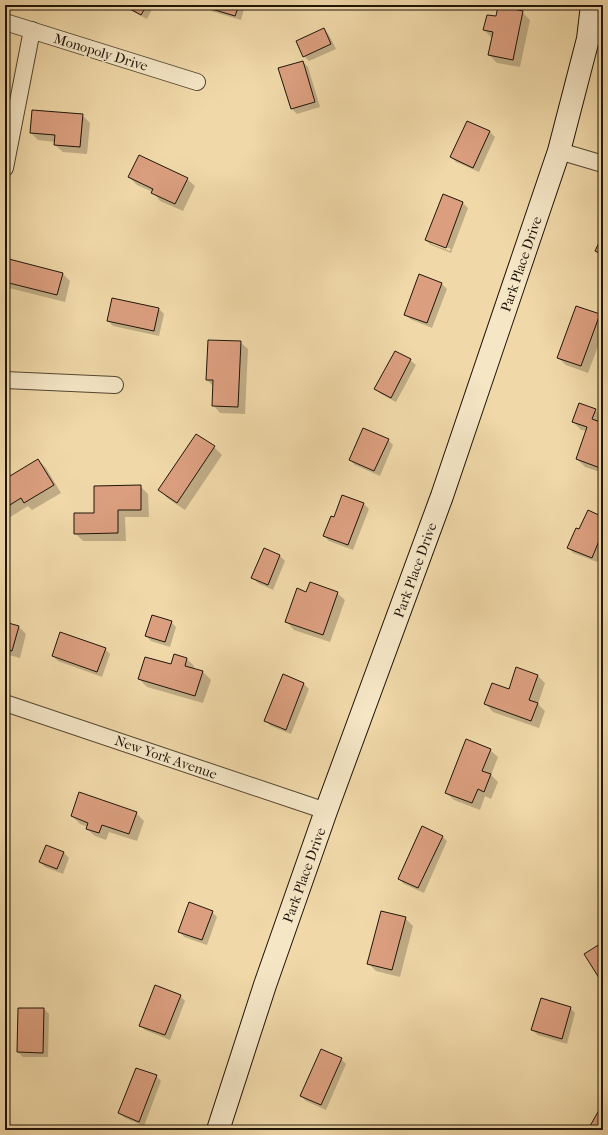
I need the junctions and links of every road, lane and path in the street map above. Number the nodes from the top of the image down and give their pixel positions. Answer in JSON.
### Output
{"nodes":[{"id":1,"x":592,"y":5,"type":"edge"},
{"id":2,"x":5,"y":22,"type":"edge"},
{"id":3,"x":32,"y":30,"type":"junction"},
{"id":4,"x":197,"y":82,"type":"dead end"},
{"id":5,"x":559,"y":151,"type":"junction"},
{"id":6,"x":603,"y":164,"type":"edge"},
{"id":7,"x":5,"y":168,"type":"edge"},
{"id":8,"x":5,"y":380,"type":"edge"},
{"id":9,"x":115,"y":385,"type":"dead end"},
{"id":10,"x":5,"y":704,"type":"edge"},
{"id":11,"x":326,"y":811,"type":"junction"},
{"id":12,"x":218,"y":1130,"type":"edge"}],
"edges":[{"from":1,"to":5,"type":"street","name":"Park Place Drive"},
{"from":2,"to":3,"type":"street","name":"Monopoly Drive"},
{"from":3,"to":4,"type":"street","name":"Monopoly Drive"},
{"from":3,"to":7,"type":"street"},
{"from":5,"to":6,"type":"street"},
{"from":5,"to":11,"type":"street","name":"Park Place Drive"},
{"from":8,"to":9,"type":"street"},
{"from":10,"to":11,"type":"street","name":"New York Avenue"},
{"from":11,"to":12,"type":"street","name":"Park Place Drive"}]}
